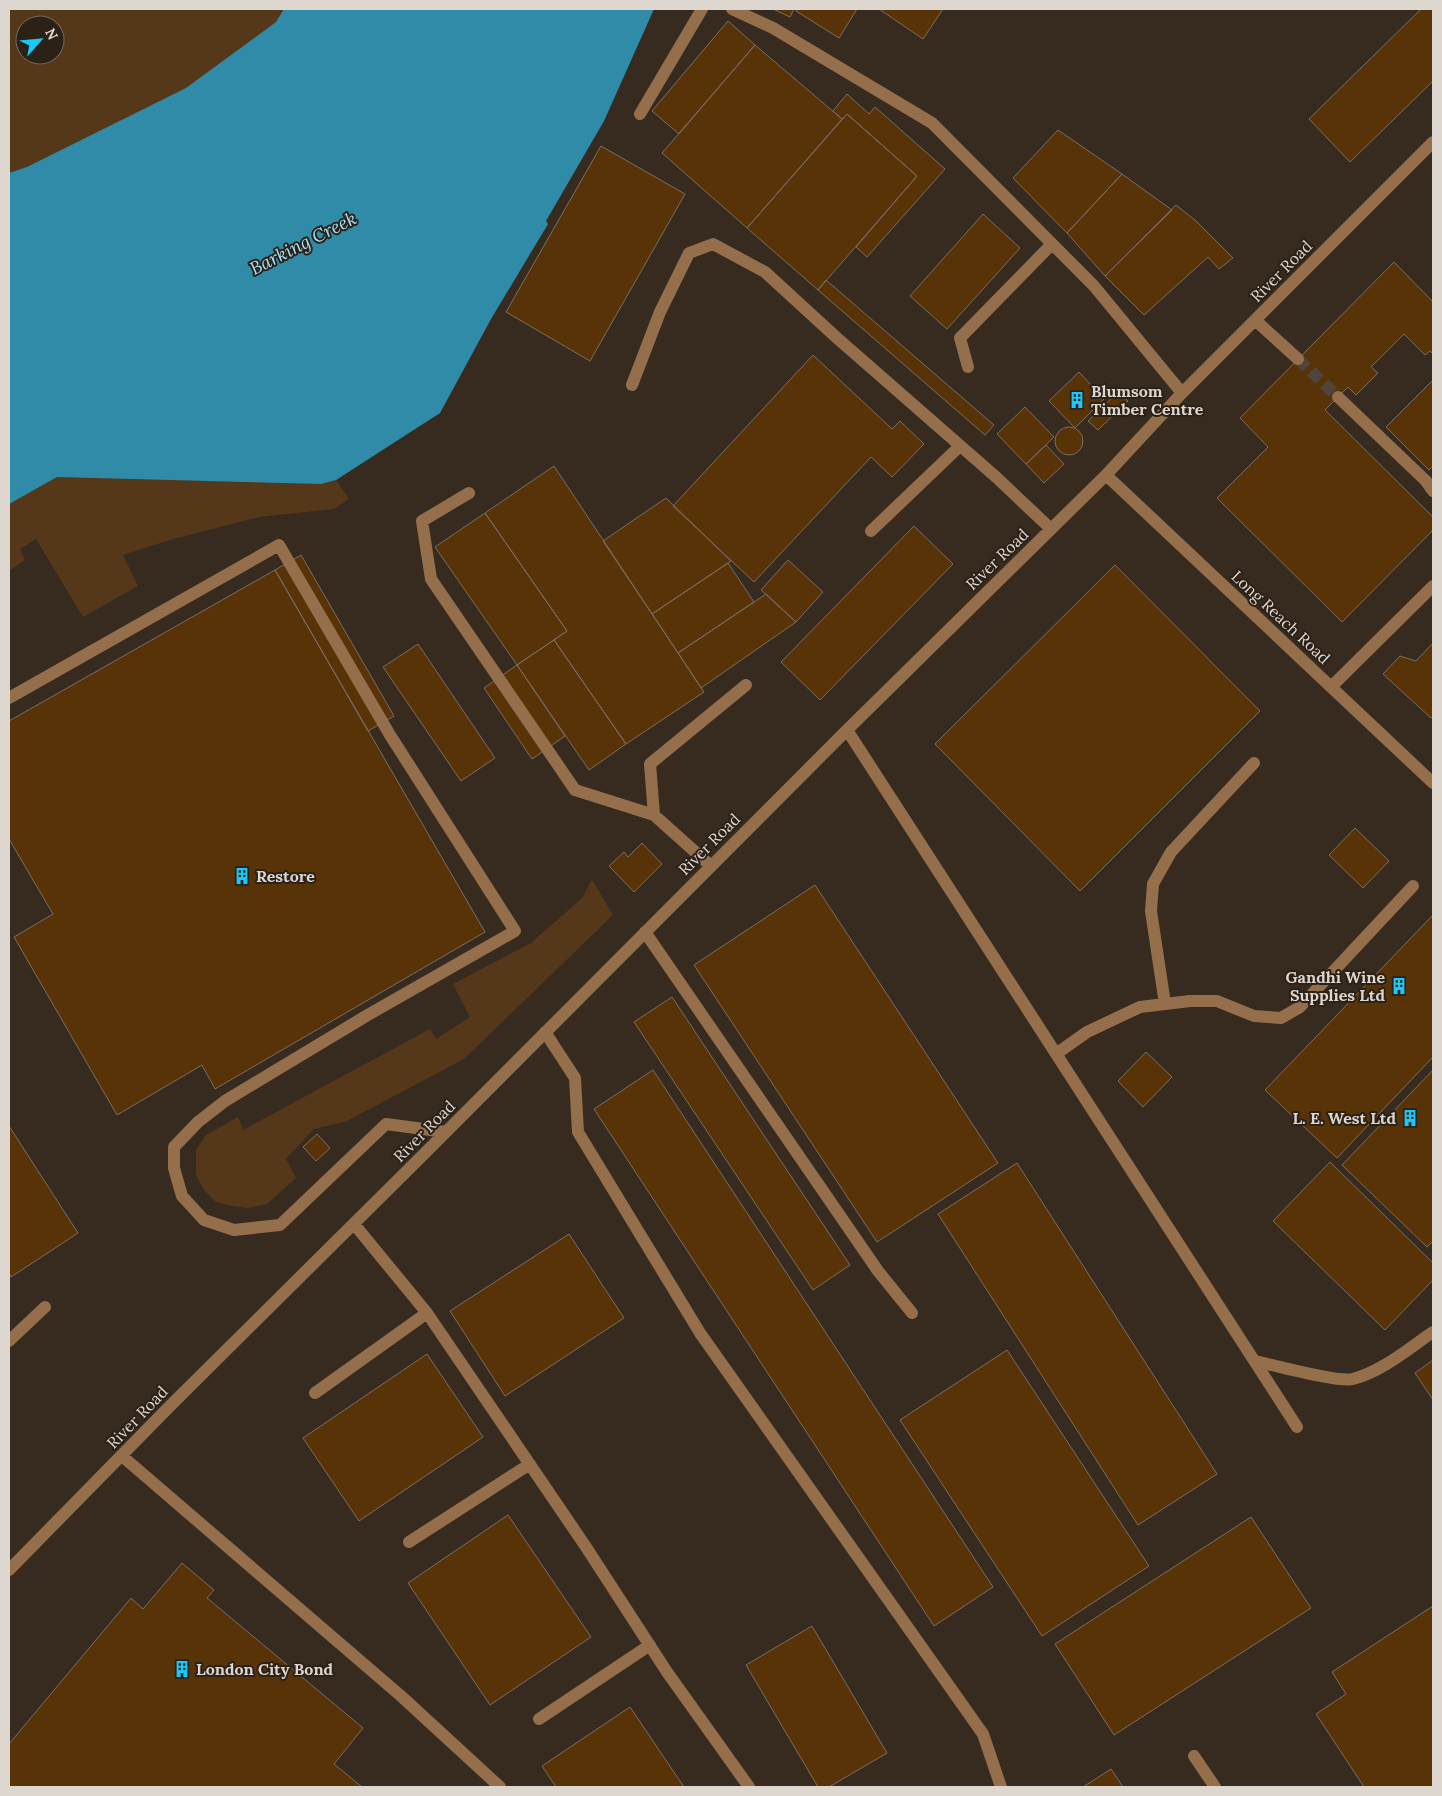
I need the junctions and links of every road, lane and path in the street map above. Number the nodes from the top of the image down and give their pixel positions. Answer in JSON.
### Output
{"nodes":[{"id":1,"x":702,"y":9,"type":"edge"},
{"id":2,"x":732,"y":9,"type":"edge"},
{"id":3,"x":640,"y":114,"type":"dead end"},
{"id":4,"x":1433,"y":142,"type":"edge"},
{"id":5,"x":1052,"y":244,"type":"junction"},
{"id":6,"x":1255,"y":320,"type":"junction"},
{"id":7,"x":1298,"y":359,"type":"tunnel mouth"},
{"id":8,"x":968,"y":368,"type":"dead end"},
{"id":9,"x":632,"y":385,"type":"dead end"},
{"id":10,"x":1182,"y":393,"type":"junction"},
{"id":11,"x":1338,"y":397,"type":"tunnel mouth"},
{"id":12,"x":960,"y":446,"type":"junction"},
{"id":13,"x":1106,"y":475,"type":"junction"},
{"id":14,"x":1433,"y":491,"type":"edge"},
{"id":15,"x":469,"y":493,"type":"dead end"},
{"id":16,"x":1051,"y":529,"type":"junction"},
{"id":17,"x":871,"y":531,"type":"dead end"},
{"id":18,"x":1433,"y":586,"type":"edge"},
{"id":19,"x":746,"y":685,"type":"dead end"},
{"id":20,"x":1332,"y":687,"type":"junction"},
{"id":21,"x":9,"y":698,"type":"edge"},
{"id":22,"x":847,"y":730,"type":"junction"},
{"id":23,"x":1254,"y":763,"type":"dead end"},
{"id":24,"x":1433,"y":783,"type":"edge"},
{"id":25,"x":654,"y":815,"type":"junction"},
{"id":26,"x":711,"y":866,"type":"junction"},
{"id":27,"x":1413,"y":886,"type":"dead end"},
{"id":28,"x":645,"y":932,"type":"junction"},
{"id":29,"x":1165,"y":1004,"type":"junction"},
{"id":30,"x":545,"y":1032,"type":"junction"},
{"id":31,"x":1056,"y":1054,"type":"junction"},
{"id":32,"x":446,"y":1132,"type":"junction"},
{"id":33,"x":354,"y":1224,"type":"junction"},
{"id":34,"x":45,"y":1306,"type":"dead end"},
{"id":35,"x":426,"y":1313,"type":"junction"},
{"id":36,"x":912,"y":1313,"type":"dead end"},
{"id":37,"x":1433,"y":1332,"type":"edge"},
{"id":38,"x":9,"y":1341,"type":"edge"},
{"id":39,"x":1255,"y":1361,"type":"junction"},
{"id":40,"x":315,"y":1393,"type":"dead end"},
{"id":41,"x":1297,"y":1428,"type":"dead end"},
{"id":42,"x":122,"y":1456,"type":"junction"},
{"id":43,"x":530,"y":1464,"type":"junction"},
{"id":44,"x":409,"y":1542,"type":"dead end"},
{"id":45,"x":9,"y":1570,"type":"edge"},
{"id":46,"x":650,"y":1646,"type":"junction"},
{"id":47,"x":539,"y":1720,"type":"dead end"},
{"id":48,"x":1194,"y":1756,"type":"dead end"},
{"id":49,"x":500,"y":1787,"type":"edge"},
{"id":50,"x":749,"y":1787,"type":"edge"},
{"id":51,"x":1001,"y":1787,"type":"edge"},
{"id":52,"x":1215,"y":1787,"type":"edge"}],
"edges":[{"from":1,"to":3,"type":"street"},
{"from":2,"to":5,"type":"street"},
{"from":4,"to":6,"type":"street","name":"River Road"},
{"from":5,"to":8,"type":"street"},
{"from":5,"to":10,"type":"street"},
{"from":6,"to":7,"type":"street"},
{"from":6,"to":10,"type":"street","name":"River Road"},
{"from":9,"to":12,"type":"street"},
{"from":10,"to":13,"type":"street","name":"River Road"},
{"from":11,"to":14,"type":"street"},
{"from":12,"to":16,"type":"street"},
{"from":12,"to":17,"type":"street"},
{"from":13,"to":16,"type":"street","name":"River Road"},
{"from":13,"to":20,"type":"street","name":"Long Reach Road"},
{"from":15,"to":25,"type":"street"},
{"from":16,"to":22,"type":"street","name":"River Road"},
{"from":18,"to":20,"type":"street"},
{"from":19,"to":25,"type":"street"},
{"from":20,"to":24,"type":"street","name":"Long Reach Road"},
{"from":21,"to":32,"type":"street"},
{"from":22,"to":26,"type":"street","name":"River Road"},
{"from":22,"to":31,"type":"street"},
{"from":23,"to":29,"type":"street"},
{"from":25,"to":26,"type":"street"},
{"from":26,"to":28,"type":"street","name":"River Road"},
{"from":27,"to":29,"type":"street"},
{"from":28,"to":30,"type":"street","name":"River Road"},
{"from":28,"to":36,"type":"street"},
{"from":29,"to":31,"type":"street"},
{"from":30,"to":32,"type":"street","name":"River Road"},
{"from":30,"to":51,"type":"street"},
{"from":31,"to":39,"type":"street"},
{"from":32,"to":33,"type":"street","name":"River Road"},
{"from":33,"to":35,"type":"street"},
{"from":33,"to":42,"type":"street","name":"River Road"},
{"from":34,"to":38,"type":"street"},
{"from":35,"to":40,"type":"street"},
{"from":35,"to":43,"type":"street"},
{"from":37,"to":39,"type":"street"},
{"from":39,"to":41,"type":"street"},
{"from":42,"to":45,"type":"street","name":"River Road"},
{"from":42,"to":49,"type":"street"},
{"from":43,"to":44,"type":"street"},
{"from":43,"to":46,"type":"street"},
{"from":46,"to":47,"type":"street"},
{"from":46,"to":50,"type":"street"},
{"from":48,"to":52,"type":"street"}]}
